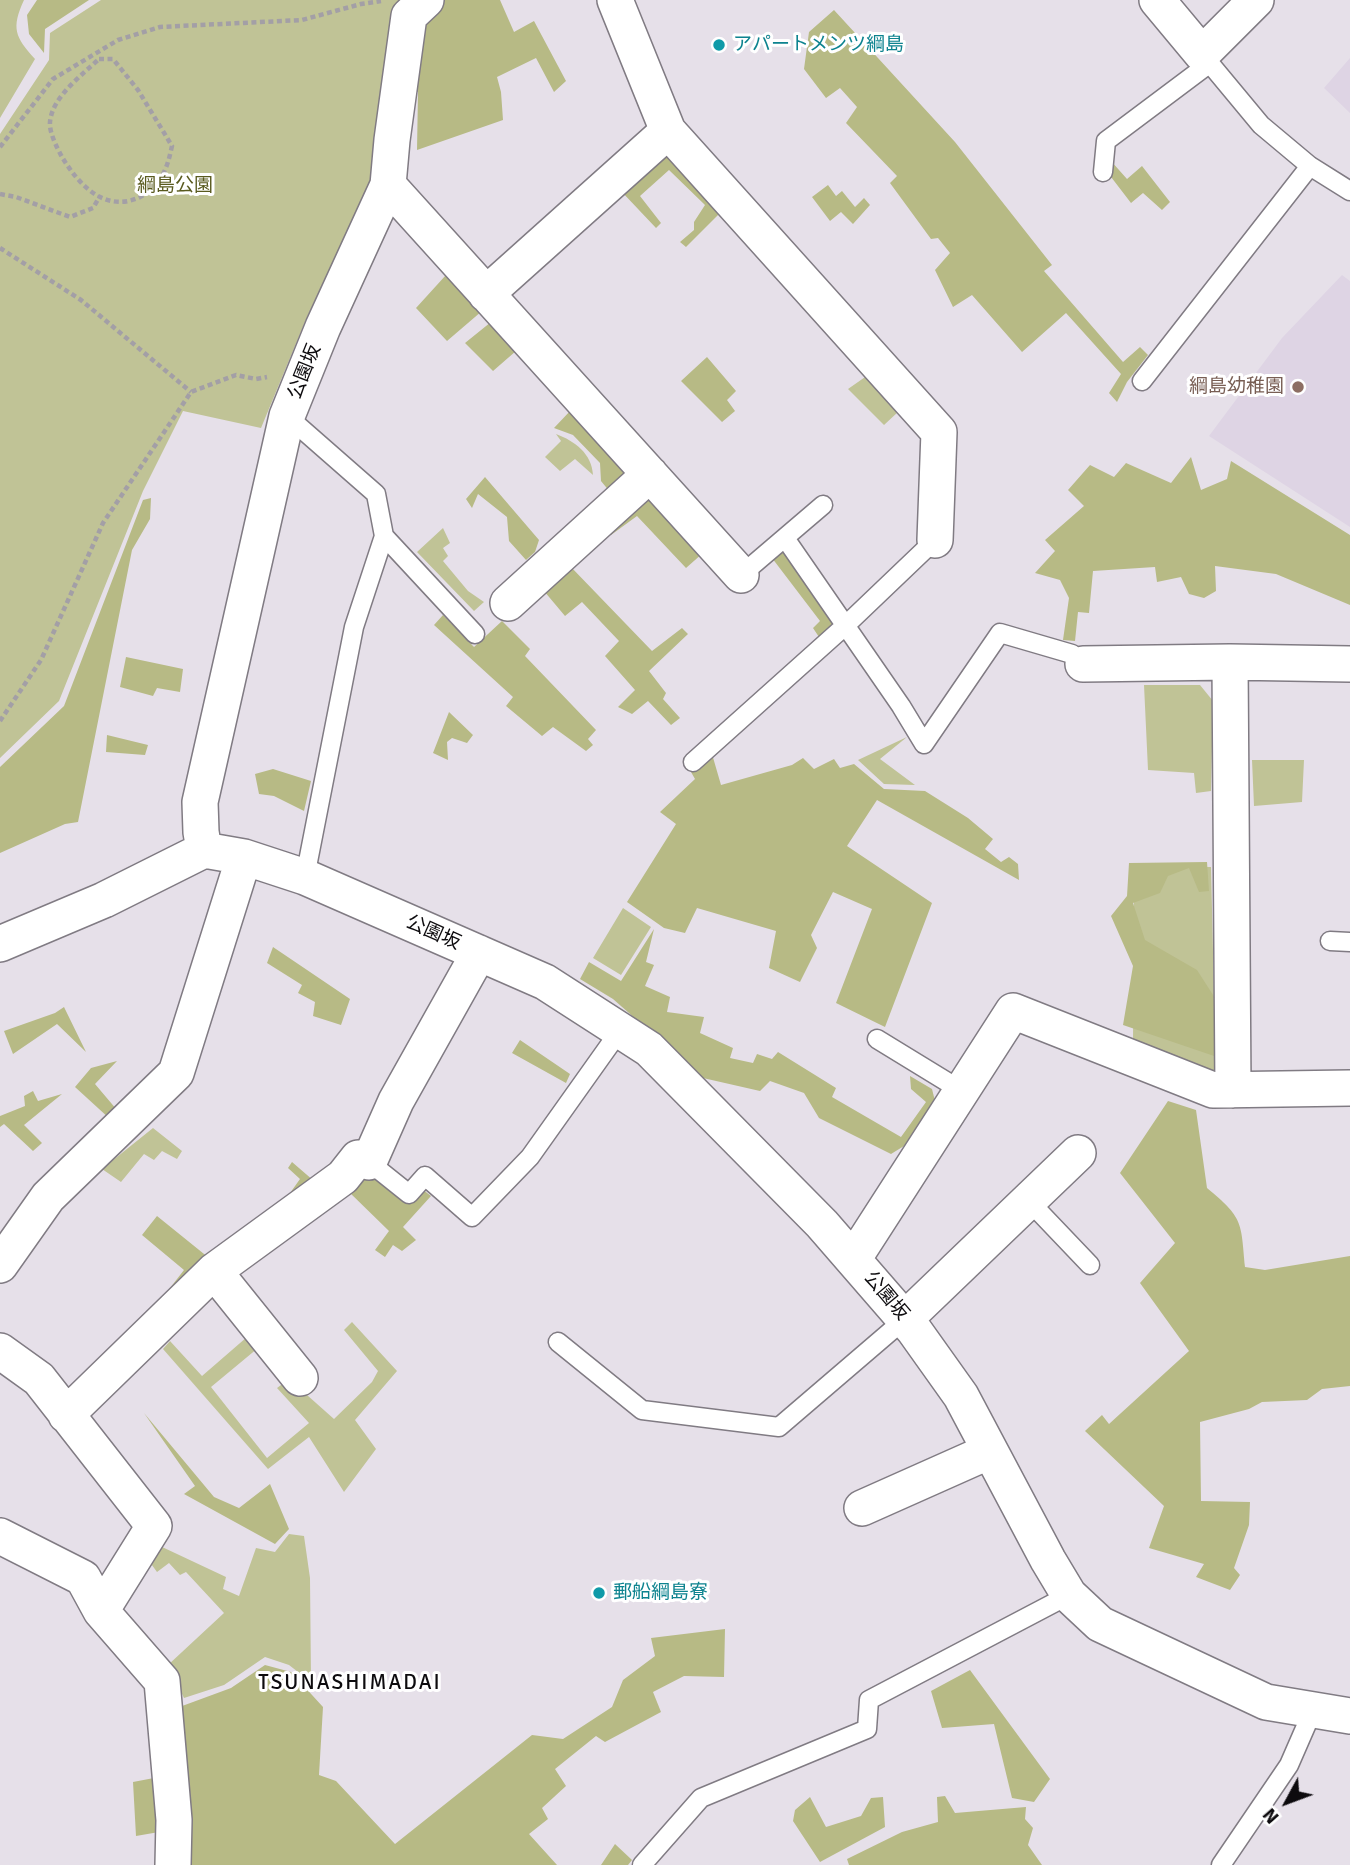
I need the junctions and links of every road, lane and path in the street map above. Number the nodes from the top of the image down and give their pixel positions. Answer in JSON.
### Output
{"nodes":[{"id":1,"x":386,"y":0,"type":"edge"},
{"id":2,"x":426,"y":0,"type":"edge"},
{"id":3,"x":615,"y":0,"type":"edge"},
{"id":4,"x":1157,"y":0,"type":"edge"},
{"id":5,"x":1256,"y":0,"type":"edge"},
{"id":6,"x":1206,"y":59,"type":"junction"},
{"id":7,"x":668,"y":131,"type":"junction"},
{"id":8,"x":0,"y":147,"type":"edge"},
{"id":9,"x":1310,"y":166,"type":"junction"},
{"id":10,"x":1103,"y":172,"type":"dead end"},
{"id":11,"x":388,"y":185,"type":"junction"},
{"id":12,"x":1350,"y":191,"type":"edge"},
{"id":13,"x":0,"y":194,"type":"edge"},
{"id":14,"x":100,"y":196,"type":"junction"},
{"id":15,"x":0,"y":248,"type":"edge"},
{"id":16,"x":486,"y":293,"type":"junction"},
{"id":17,"x":306,"y":370,"type":"junction"},
{"id":18,"x":1142,"y":382,"type":"dead end"},
{"id":19,"x":191,"y":392,"type":"junction"},
{"id":20,"x":287,"y":416,"type":"junction"},
{"id":21,"x":650,"y":474,"type":"junction"},
{"id":22,"x":823,"y":505,"type":"dead end"},
{"id":23,"x":384,"y":536,"type":"junction"},
{"id":24,"x":785,"y":538,"type":"junction"},
{"id":25,"x":935,"y":540,"type":"joint"},
{"id":26,"x":741,"y":575,"type":"joint"},
{"id":27,"x":508,"y":603,"type":"dead end"},
{"id":28,"x":846,"y":625,"type":"junction"},
{"id":29,"x":475,"y":634,"type":"dead end"},
{"id":30,"x":1230,"y":662,"type":"junction"},
{"id":31,"x":1083,"y":664,"type":"joint"},
{"id":32,"x":1350,"y":664,"type":"edge"},
{"id":33,"x":0,"y":721,"type":"edge"},
{"id":34,"x":693,"y":762,"type":"dead end"},
{"id":35,"x":204,"y":850,"type":"junction"},
{"id":36,"x":244,"y":857,"type":"junction"},
{"id":37,"x":305,"y":877,"type":"junction"},
{"id":38,"x":1330,"y":940,"type":"dead end"},
{"id":39,"x":1350,"y":942,"type":"edge"},
{"id":40,"x":0,"y":944,"type":"edge"},
{"id":41,"x":479,"y":953,"type":"junction"},
{"id":42,"x":621,"y":1029,"type":"junction"},
{"id":43,"x":877,"y":1039,"type":"dead end"},
{"id":44,"x":1350,"y":1088,"type":"edge"},
{"id":45,"x":1233,"y":1090,"type":"junction"},
{"id":46,"x":961,"y":1091,"type":"junction"},
{"id":47,"x":1078,"y":1153,"type":"dead end"},
{"id":48,"x":369,"y":1162,"type":"junction"},
{"id":49,"x":1028,"y":1200,"type":"junction"},
{"id":50,"x":854,"y":1258,"type":"junction"},
{"id":51,"x":0,"y":1265,"type":"edge"},
{"id":52,"x":1090,"y":1265,"type":"dead end"},
{"id":53,"x":214,"y":1271,"type":"junction"},
{"id":54,"x":905,"y":1319,"type":"junction"},
{"id":55,"x":558,"y":1342,"type":"dead end"},
{"id":56,"x":0,"y":1351,"type":"edge"},
{"id":57,"x":300,"y":1378,"type":"dead end"},
{"id":58,"x":66,"y":1415,"type":"junction"},
{"id":59,"x":990,"y":1451,"type":"junction"},
{"id":60,"x":862,"y":1508,"type":"dead end"},
{"id":61,"x":2,"y":1540,"type":"edge"},
{"id":62,"x":1069,"y":1595,"type":"junction"},
{"id":63,"x":101,"y":1611,"type":"junction"},
{"id":64,"x":1313,"y":1710,"type":"junction"},
{"id":65,"x":1350,"y":1716,"type":"edge"},
{"id":66,"x":173,"y":1865,"type":"edge"},
{"id":67,"x":642,"y":1865,"type":"edge"},
{"id":68,"x":1220,"y":1865,"type":"edge"}],
"edges":[{"from":1,"to":8,"type":"path"},
{"from":2,"to":11,"type":"street","name":"公園坂"},
{"from":3,"to":7,"type":"street"},
{"from":4,"to":6,"type":"street"},
{"from":5,"to":6,"type":"street"},
{"from":6,"to":9,"type":"lane"},
{"from":6,"to":10,"type":"lane"},
{"from":7,"to":16,"type":"street"},
{"from":7,"to":25,"type":"street"},
{"from":9,"to":12,"type":"lane"},
{"from":9,"to":18,"type":"lane"},
{"from":11,"to":16,"type":"street"},
{"from":11,"to":17,"type":"street","name":"公園坂"},
{"from":13,"to":14,"type":"path"},
{"from":14,"to":14,"type":"path"},
{"from":15,"to":19,"type":"path"},
{"from":16,"to":21,"type":"street"},
{"from":17,"to":19,"type":"path"},
{"from":17,"to":20,"type":"street","name":"公園坂"},
{"from":19,"to":33,"type":"path"},
{"from":20,"to":23,"type":"lane"},
{"from":20,"to":35,"type":"street","name":"公園坂"},
{"from":21,"to":26,"type":"street"},
{"from":21,"to":27,"type":"street"},
{"from":22,"to":24,"type":"lane"},
{"from":23,"to":29,"type":"lane"},
{"from":23,"to":37,"type":"lane"},
{"from":24,"to":26,"type":"lane"},
{"from":24,"to":28,"type":"lane"},
{"from":25,"to":28,"type":"lane"},
{"from":28,"to":31,"type":"lane"},
{"from":28,"to":34,"type":"lane"},
{"from":30,"to":31,"type":"street"},
{"from":30,"to":32,"type":"street"},
{"from":30,"to":45,"type":"street"},
{"from":35,"to":36,"type":"street","name":"公園坂"},
{"from":35,"to":40,"type":"street"},
{"from":36,"to":37,"type":"street","name":"公園坂"},
{"from":36,"to":51,"type":"street"},
{"from":37,"to":41,"type":"street","name":"公園坂"},
{"from":38,"to":39,"type":"lane"},
{"from":41,"to":42,"type":"street","name":"公園坂"},
{"from":41,"to":48,"type":"street"},
{"from":42,"to":48,"type":"lane"},
{"from":42,"to":50,"type":"street","name":"公園坂"},
{"from":43,"to":46,"type":"lane"},
{"from":44,"to":45,"type":"street"},
{"from":45,"to":46,"type":"street"},
{"from":46,"to":50,"type":"street"},
{"from":47,"to":49,"type":"street"},
{"from":48,"to":53,"type":"street"},
{"from":49,"to":52,"type":"lane"},
{"from":49,"to":54,"type":"street"},
{"from":50,"to":54,"type":"street","name":"公園坂"},
{"from":53,"to":57,"type":"street"},
{"from":53,"to":58,"type":"street"},
{"from":54,"to":55,"type":"lane"},
{"from":54,"to":59,"type":"street","name":"公園坂"},
{"from":56,"to":58,"type":"street"},
{"from":58,"to":63,"type":"street"},
{"from":59,"to":60,"type":"street"},
{"from":59,"to":62,"type":"street","name":"公園坂"},
{"from":61,"to":63,"type":"street"},
{"from":62,"to":64,"type":"street","name":"公園坂"},
{"from":62,"to":67,"type":"lane"},
{"from":63,"to":66,"type":"street"},
{"from":64,"to":65,"type":"street","name":"公園坂"},
{"from":64,"to":68,"type":"lane"}]}
